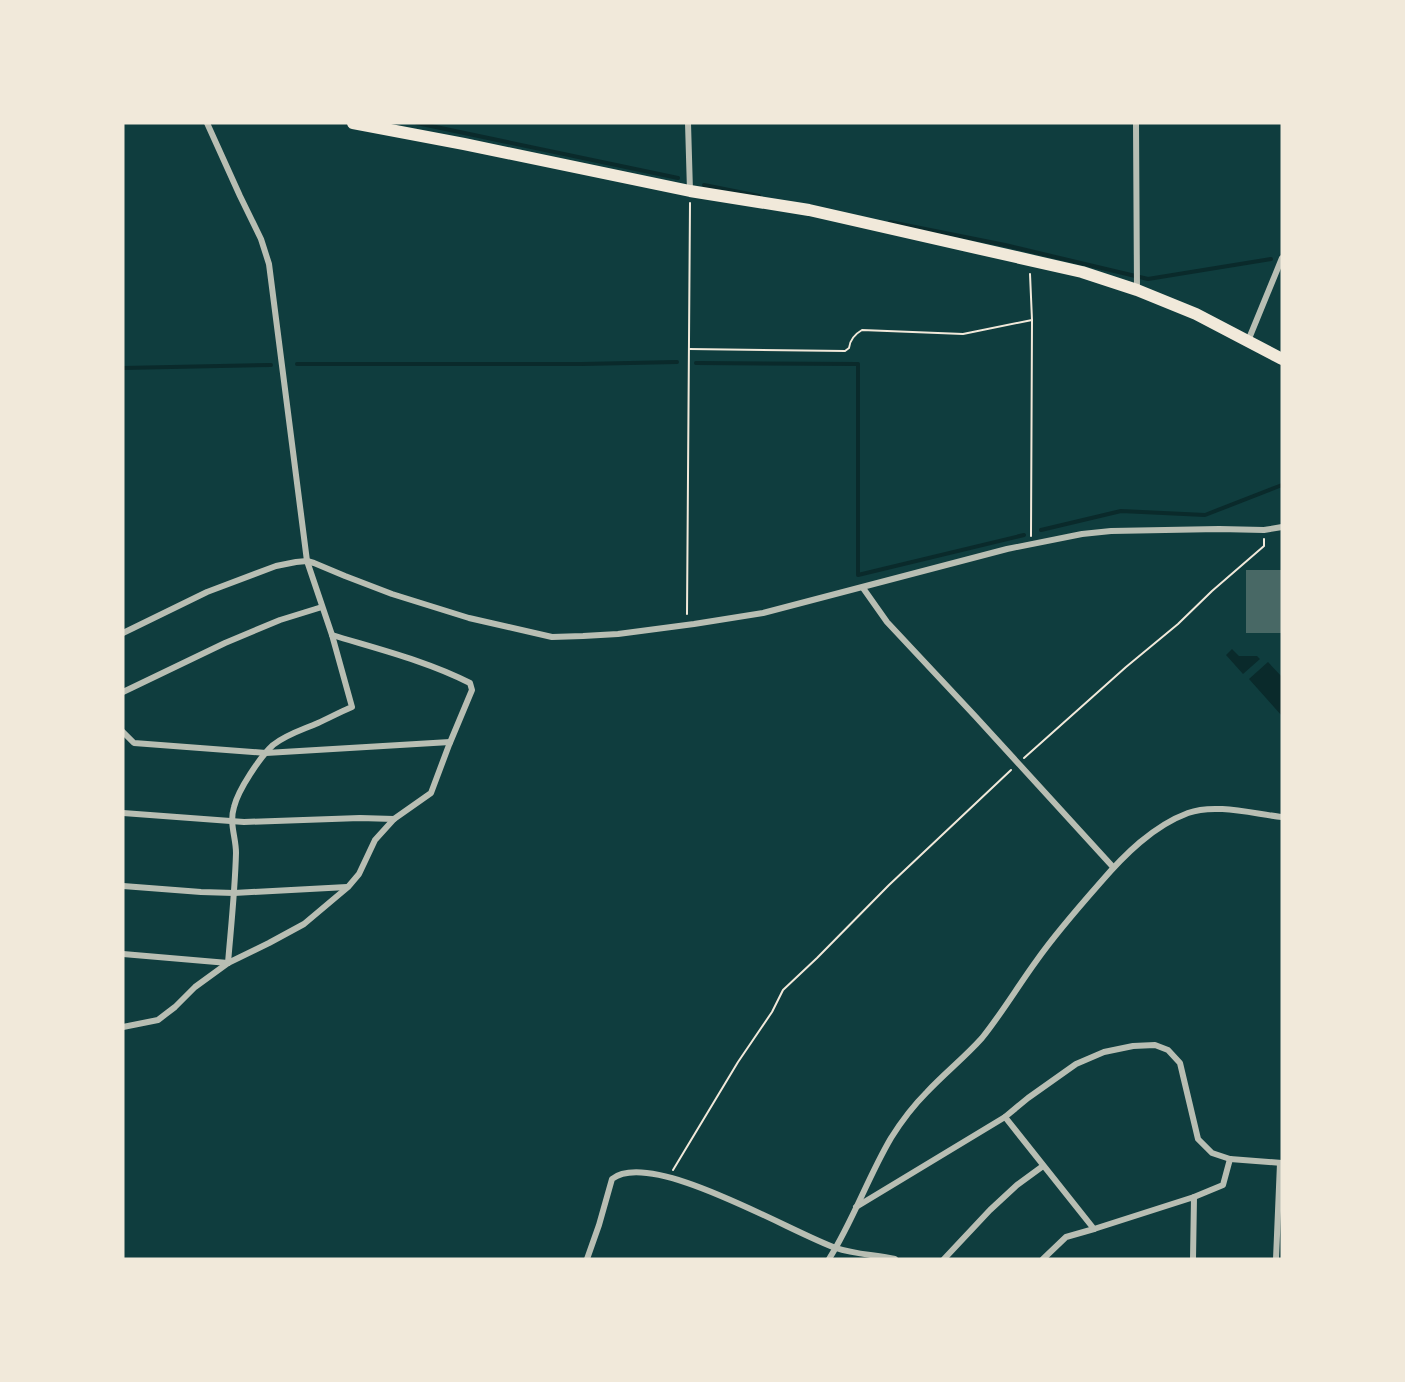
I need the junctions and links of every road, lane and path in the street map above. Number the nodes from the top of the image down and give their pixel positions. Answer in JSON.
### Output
{"nodes":[{"id":1,"x":207,"y":123,"type":"edge"},
{"id":2,"x":354,"y":123,"type":"edge"},
{"id":3,"x":688,"y":123,"type":"edge"},
{"id":4,"x":1136,"y":123,"type":"edge"},
{"id":5,"x":690,"y":191,"type":"junction"},
{"id":6,"x":1282,"y":258,"type":"edge"},
{"id":7,"x":1029,"y":260,"type":"junction"},
{"id":8,"x":1137,"y":290,"type":"junction"},
{"id":9,"x":1032,"y":320,"type":"junction"},
{"id":10,"x":1248,"y":340,"type":"junction"},
{"id":11,"x":689,"y":349,"type":"junction"},
{"id":12,"x":1282,"y":359,"type":"edge"},
{"id":13,"x":1282,"y":527,"type":"edge"},
{"id":14,"x":1264,"y":530,"type":"junction"},
{"id":15,"x":1031,"y":544,"type":"junction"},
{"id":16,"x":307,"y":561,"type":"junction"},
{"id":17,"x":863,"y":588,"type":"junction"},
{"id":18,"x":322,"y":607,"type":"junction"},
{"id":19,"x":687,"y":625,"type":"junction"},
{"id":20,"x":123,"y":633,"type":"edge"},
{"id":21,"x":332,"y":634,"type":"junction"},
{"id":22,"x":123,"y":692,"type":"edge"},
{"id":23,"x":123,"y":732,"type":"edge"},
{"id":24,"x":450,"y":742,"type":"junction"},
{"id":25,"x":266,"y":753,"type":"junction"},
{"id":26,"x":1018,"y":764,"type":"junction"},
{"id":27,"x":123,"y":813,"type":"edge"},
{"id":28,"x":1282,"y":817,"type":"edge"},
{"id":29,"x":394,"y":819,"type":"junction"},
{"id":30,"x":231,"y":820,"type":"junction"},
{"id":31,"x":1113,"y":867,"type":"junction"},
{"id":32,"x":123,"y":886,"type":"edge"},
{"id":33,"x":348,"y":887,"type":"junction"},
{"id":34,"x":234,"y":893,"type":"junction"},
{"id":35,"x":123,"y":954,"type":"edge"},
{"id":36,"x":228,"y":963,"type":"junction"},
{"id":37,"x":123,"y":1027,"type":"edge"},
{"id":38,"x":1005,"y":1117,"type":"junction"},
{"id":39,"x":1230,"y":1159,"type":"junction"},
{"id":40,"x":1281,"y":1163,"type":"edge"},
{"id":41,"x":1043,"y":1166,"type":"junction"},
{"id":42,"x":668,"y":1178,"type":"junction"},
{"id":43,"x":1194,"y":1197,"type":"junction"},
{"id":44,"x":856,"y":1208,"type":"junction"},
{"id":45,"x":1094,"y":1229,"type":"junction"},
{"id":46,"x":836,"y":1248,"type":"junction"},
{"id":47,"x":587,"y":1259,"type":"edge"},
{"id":48,"x":829,"y":1259,"type":"edge"},
{"id":49,"x":895,"y":1259,"type":"edge"},
{"id":50,"x":944,"y":1259,"type":"edge"},
{"id":51,"x":1043,"y":1259,"type":"edge"},
{"id":52,"x":1193,"y":1259,"type":"edge"},
{"id":53,"x":1276,"y":1259,"type":"edge"}],
"edges":[{"from":1,"to":16,"type":"street"},
{"from":2,"to":5,"type":"main road"},
{"from":3,"to":5,"type":"street"},
{"from":4,"to":8,"type":"street"},
{"from":5,"to":7,"type":"main road"},
{"from":5,"to":11,"type":"path"},
{"from":6,"to":10,"type":"street"},
{"from":7,"to":8,"type":"main road"},
{"from":7,"to":9,"type":"path"},
{"from":8,"to":10,"type":"main road"},
{"from":9,"to":11,"type":"path"},
{"from":9,"to":15,"type":"path"},
{"from":10,"to":12,"type":"main road"},
{"from":11,"to":19,"type":"path"},
{"from":13,"to":14,"type":"street"},
{"from":14,"to":15,"type":"street"},
{"from":14,"to":26,"type":"path"},
{"from":15,"to":17,"type":"street"},
{"from":16,"to":18,"type":"street"},
{"from":16,"to":19,"type":"street"},
{"from":16,"to":20,"type":"street"},
{"from":17,"to":19,"type":"street"},
{"from":17,"to":26,"type":"street"},
{"from":18,"to":21,"type":"street"},
{"from":18,"to":22,"type":"street"},
{"from":21,"to":24,"type":"street"},
{"from":21,"to":25,"type":"street"},
{"from":23,"to":25,"type":"street"},
{"from":24,"to":25,"type":"street"},
{"from":24,"to":29,"type":"street"},
{"from":25,"to":30,"type":"street"},
{"from":26,"to":31,"type":"street"},
{"from":26,"to":42,"type":"path"},
{"from":27,"to":30,"type":"street"},
{"from":28,"to":31,"type":"street"},
{"from":29,"to":30,"type":"street"},
{"from":29,"to":33,"type":"street"},
{"from":30,"to":34,"type":"street"},
{"from":31,"to":44,"type":"street"},
{"from":32,"to":34,"type":"street"},
{"from":33,"to":34,"type":"street"},
{"from":33,"to":36,"type":"street"},
{"from":34,"to":36,"type":"street"},
{"from":35,"to":36,"type":"street"},
{"from":36,"to":37,"type":"street"},
{"from":38,"to":39,"type":"street"},
{"from":38,"to":41,"type":"street"},
{"from":38,"to":44,"type":"street"},
{"from":39,"to":40,"type":"street"},
{"from":39,"to":43,"type":"street"},
{"from":40,"to":53,"type":"street"},
{"from":41,"to":45,"type":"street"},
{"from":41,"to":50,"type":"street"},
{"from":42,"to":46,"type":"street"},
{"from":42,"to":47,"type":"street"},
{"from":43,"to":45,"type":"street"},
{"from":43,"to":52,"type":"street"},
{"from":44,"to":46,"type":"street"},
{"from":45,"to":51,"type":"street"},
{"from":46,"to":48,"type":"street"},
{"from":46,"to":49,"type":"street"}]}
